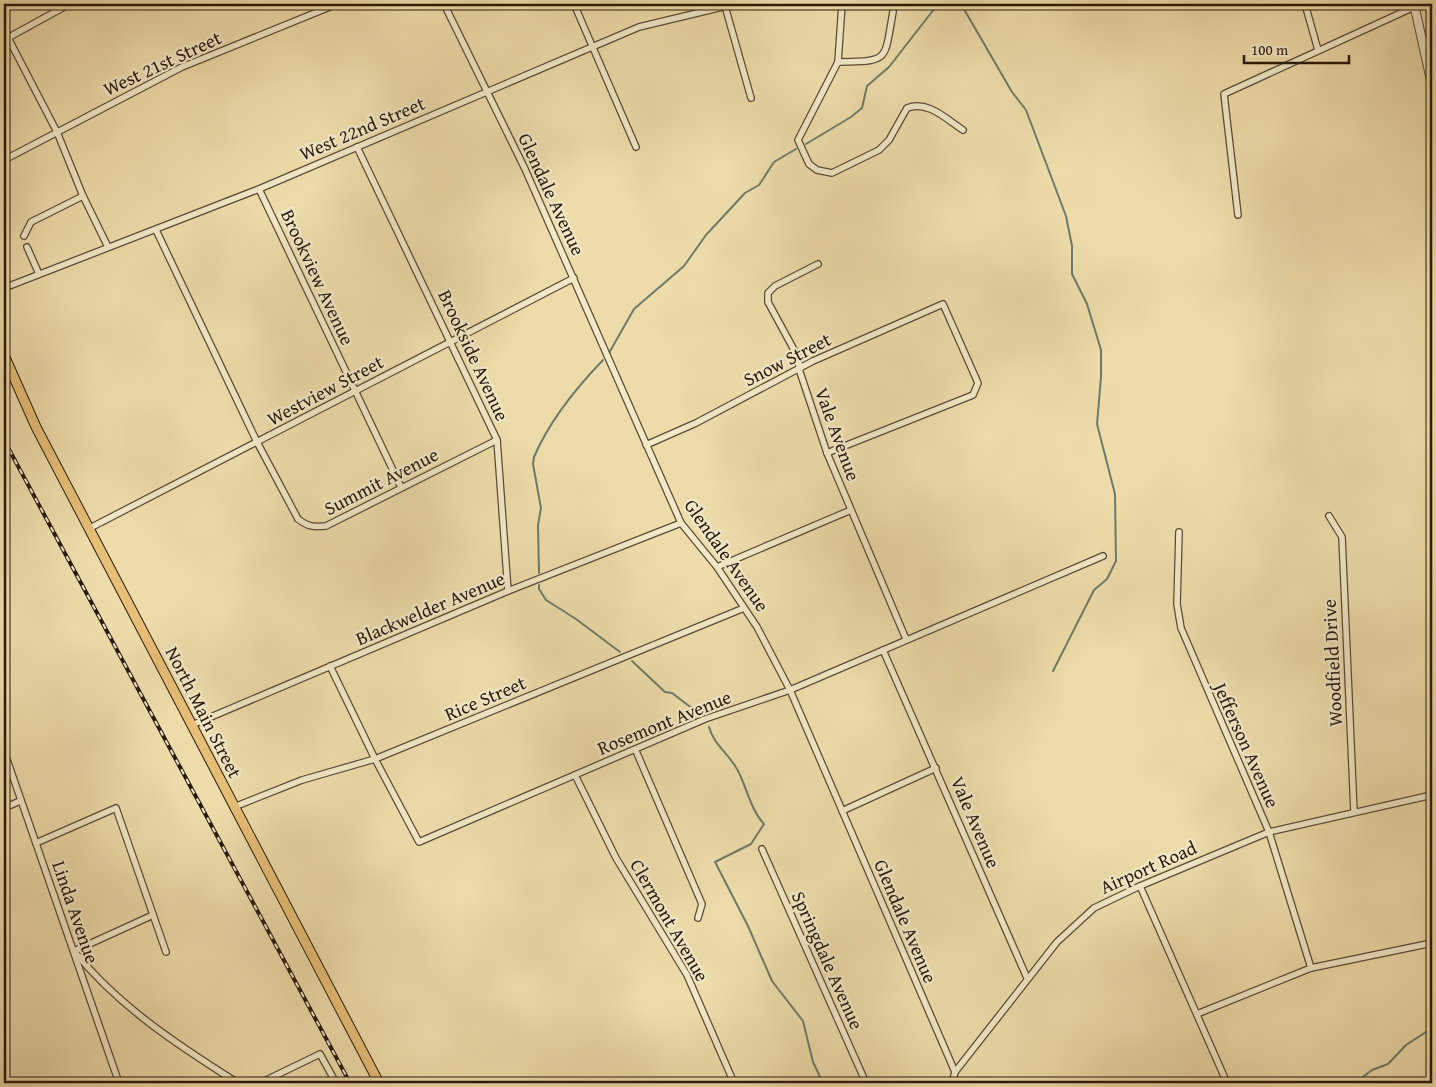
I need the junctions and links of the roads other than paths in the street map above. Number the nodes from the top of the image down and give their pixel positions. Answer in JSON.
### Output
{"nodes":[{"id":1,"x":338,"y":4,"type":"edge"},
{"id":2,"x":444,"y":4,"type":"edge"},
{"id":3,"x":574,"y":4,"type":"edge"},
{"id":4,"x":735,"y":4,"type":"edge"},
{"id":5,"x":842,"y":4,"type":"edge"},
{"id":6,"x":1305,"y":4,"type":"edge"},
{"id":7,"x":1414,"y":5,"type":"edge"},
{"id":8,"x":725,"y":6,"type":"junction"},
{"id":9,"x":64,"y":7,"type":"dead end"},
{"id":10,"x":893,"y":12,"type":"dead end"},
{"id":11,"x":4,"y":30,"type":"edge"},
{"id":12,"x":6,"y":39,"type":"edge"},
{"id":13,"x":593,"y":47,"type":"junction"},
{"id":14,"x":1318,"y":50,"type":"junction"},
{"id":15,"x":838,"y":62,"type":"junction"},
{"id":16,"x":1432,"y":86,"type":"edge"},
{"id":17,"x":486,"y":91,"type":"junction"},
{"id":18,"x":751,"y":98,"type":"dead end"},
{"id":19,"x":963,"y":130,"type":"dead end"},
{"id":20,"x":57,"y":132,"type":"junction"},
{"id":21,"x":357,"y":147,"type":"junction"},
{"id":22,"x":636,"y":147,"type":"dead end"},
{"id":23,"x":4,"y":160,"type":"edge"},
{"id":24,"x":259,"y":189,"type":"junction"},
{"id":25,"x":83,"y":196,"type":"junction"},
{"id":26,"x":1238,"y":215,"type":"dead end"},
{"id":27,"x":156,"y":230,"type":"junction"},
{"id":28,"x":24,"y":236,"type":"dead end"},
{"id":29,"x":27,"y":247,"type":"dead end"},
{"id":30,"x":108,"y":247,"type":"junction"},
{"id":31,"x":818,"y":264,"type":"dead end"},
{"id":32,"x":39,"y":274,"type":"junction"},
{"id":33,"x":574,"y":278,"type":"junction"},
{"id":34,"x":4,"y":288,"type":"edge"},
{"id":35,"x":451,"y":340,"type":"junction"},
{"id":36,"x":4,"y":355,"type":"edge"},
{"id":37,"x":799,"y":370,"type":"junction"},
{"id":38,"x":355,"y":391,"type":"junction"},
{"id":39,"x":497,"y":440,"type":"junction"},
{"id":40,"x":257,"y":442,"type":"junction"},
{"id":41,"x":646,"y":445,"type":"junction"},
{"id":42,"x":827,"y":453,"type":"junction"},
{"id":43,"x":401,"y":487,"type":"junction"},
{"id":44,"x":851,"y":510,"type":"junction"},
{"id":45,"x":1329,"y":516,"type":"dead end"},
{"id":46,"x":681,"y":523,"type":"junction"},
{"id":47,"x":90,"y":528,"type":"junction"},
{"id":48,"x":1179,"y":532,"type":"dead end"},
{"id":49,"x":1103,"y":556,"type":"dead end"},
{"id":50,"x":717,"y":567,"type":"junction"},
{"id":51,"x":508,"y":591,"type":"junction"},
{"id":52,"x":744,"y":608,"type":"junction"},
{"id":53,"x":906,"y":639,"type":"junction"},
{"id":54,"x":883,"y":650,"type":"junction"},
{"id":55,"x":330,"y":666,"type":"junction"},
{"id":56,"x":790,"y":690,"type":"junction"},
{"id":57,"x":192,"y":725,"type":"junction"},
{"id":58,"x":4,"y":751,"type":"edge"},
{"id":59,"x":636,"y":751,"type":"junction"},
{"id":60,"x":375,"y":759,"type":"junction"},
{"id":61,"x":936,"y":768,"type":"junction"},
{"id":62,"x":575,"y":775,"type":"junction"},
{"id":63,"x":1432,"y":795,"type":"edge"},
{"id":64,"x":20,"y":801,"type":"junction"},
{"id":65,"x":234,"y":807,"type":"junction"},
{"id":66,"x":4,"y":808,"type":"edge"},
{"id":67,"x":842,"y":811,"type":"junction"},
{"id":68,"x":1354,"y":812,"type":"junction"},
{"id":69,"x":1268,"y":832,"type":"junction"},
{"id":70,"x":36,"y":843,"type":"junction"},
{"id":71,"x":762,"y":849,"type":"dead end"},
{"id":72,"x":1140,"y":886,"type":"junction"},
{"id":73,"x":153,"y":915,"type":"junction"},
{"id":74,"x":698,"y":918,"type":"dead end"},
{"id":75,"x":1432,"y":943,"type":"edge"},
{"id":76,"x":74,"y":951,"type":"junction"},
{"id":77,"x":166,"y":952,"type":"dead end"},
{"id":78,"x":1311,"y":968,"type":"junction"},
{"id":79,"x":1027,"y":978,"type":"junction"},
{"id":80,"x":1197,"y":1014,"type":"junction"},
{"id":81,"x":955,"y":1072,"type":"junction"},
{"id":82,"x":119,"y":1083,"type":"edge"},
{"id":83,"x":238,"y":1083,"type":"edge"},
{"id":84,"x":260,"y":1083,"type":"edge"},
{"id":85,"x":336,"y":1083,"type":"edge"},
{"id":86,"x":379,"y":1083,"type":"edge"},
{"id":87,"x":734,"y":1083,"type":"edge"},
{"id":88,"x":866,"y":1083,"type":"edge"},
{"id":89,"x":952,"y":1083,"type":"edge"},
{"id":90,"x":1227,"y":1083,"type":"edge"}],
"edges":[{"from":1,"to":20,"type":"street","name":"West 21st Street"},
{"from":2,"to":17,"type":"street","name":"Glendale Avenue"},
{"from":3,"to":13,"type":"street"},
{"from":4,"to":8,"type":"street","name":"West 22nd Street"},
{"from":5,"to":15,"type":"street"},
{"from":6,"to":14,"type":"street"},
{"from":7,"to":14,"type":"street"},
{"from":7,"to":16,"type":"street"},
{"from":8,"to":13,"type":"street","name":"West 22nd Street"},
{"from":8,"to":18,"type":"street"},
{"from":9,"to":12,"type":"street"},
{"from":10,"to":15,"type":"street"},
{"from":11,"to":12,"type":"street"},
{"from":12,"to":20,"type":"street"},
{"from":13,"to":17,"type":"street","name":"West 22nd Street"},
{"from":13,"to":22,"type":"street"},
{"from":14,"to":26,"type":"street"},
{"from":15,"to":19,"type":"street"},
{"from":17,"to":21,"type":"street","name":"West 22nd Street"},
{"from":17,"to":33,"type":"street","name":"Glendale Avenue"},
{"from":20,"to":23,"type":"street","name":"West 21st Street"},
{"from":20,"to":25,"type":"street"},
{"from":21,"to":24,"type":"street","name":"West 22nd Street"},
{"from":21,"to":35,"type":"street","name":"Brookside Avenue"},
{"from":24,"to":27,"type":"street","name":"West 22nd Street"},
{"from":24,"to":38,"type":"street","name":"Brookview Avenue"},
{"from":25,"to":28,"type":"street"},
{"from":25,"to":30,"type":"street"},
{"from":27,"to":30,"type":"street","name":"West 22nd Street"},
{"from":27,"to":40,"type":"street","name":"Summit Avenue"},
{"from":29,"to":32,"type":"street"},
{"from":30,"to":32,"type":"street","name":"West 22nd Street"},
{"from":31,"to":37,"type":"street","name":"Vale Avenue"},
{"from":32,"to":34,"type":"street","name":"West 22nd Street"},
{"from":33,"to":35,"type":"street","name":"Westview Street"},
{"from":33,"to":41,"type":"street","name":"Glendale Avenue"},
{"from":35,"to":38,"type":"street","name":"Westview Street"},
{"from":35,"to":39,"type":"street","name":"Brookside Avenue"},
{"from":36,"to":47,"type":"main road","name":"North Main Street"},
{"from":37,"to":41,"type":"street","name":"Snow Street"},
{"from":37,"to":42,"type":"street","name":"Vale Avenue"},
{"from":37,"to":42,"type":"street","name":"Snow Street"},
{"from":38,"to":40,"type":"street","name":"Westview Street"},
{"from":38,"to":43,"type":"street","name":"Brookview Avenue"},
{"from":39,"to":43,"type":"street","name":"Summit Avenue"},
{"from":39,"to":51,"type":"street","name":"Brookside Avenue"},
{"from":40,"to":43,"type":"street","name":"Summit Avenue"},
{"from":40,"to":47,"type":"street","name":"Westview Street"},
{"from":41,"to":46,"type":"street","name":"Glendale Avenue"},
{"from":42,"to":44,"type":"street","name":"Vale Avenue"},
{"from":44,"to":50,"type":"street"},
{"from":44,"to":53,"type":"street","name":"Vale Avenue"},
{"from":45,"to":68,"type":"street","name":"Woodfield Drive"},
{"from":46,"to":50,"type":"street","name":"Glendale Avenue"},
{"from":46,"to":51,"type":"street","name":"Blackwelder Avenue"},
{"from":47,"to":57,"type":"main road","name":"North Main Street"},
{"from":48,"to":69,"type":"street","name":"Jefferson Avenue"},
{"from":49,"to":53,"type":"street","name":"Rosemont Avenue"},
{"from":50,"to":52,"type":"street","name":"Glendale Avenue"},
{"from":51,"to":55,"type":"street","name":"Blackwelder Avenue"},
{"from":52,"to":56,"type":"street","name":"Glendale Avenue"},
{"from":52,"to":60,"type":"street","name":"Rice Street"},
{"from":53,"to":54,"type":"street","name":"Rosemont Avenue"},
{"from":54,"to":56,"type":"street","name":"Rosemont Avenue"},
{"from":54,"to":61,"type":"street","name":"Vale Avenue"},
{"from":55,"to":57,"type":"street","name":"Blackwelder Avenue"},
{"from":55,"to":60,"type":"street","name":"Rosemont Avenue"},
{"from":56,"to":59,"type":"street","name":"Rosemont Avenue"},
{"from":56,"to":67,"type":"street","name":"Glendale Avenue"},
{"from":57,"to":65,"type":"main road","name":"North Main Street"},
{"from":58,"to":64,"type":"street","name":"Linda Avenue"},
{"from":59,"to":62,"type":"street","name":"Rosemont Avenue"},
{"from":59,"to":74,"type":"street"},
{"from":60,"to":62,"type":"street","name":"Rosemont Avenue"},
{"from":60,"to":65,"type":"street","name":"Rice Street"},
{"from":61,"to":67,"type":"street"},
{"from":61,"to":79,"type":"street","name":"Vale Avenue"},
{"from":62,"to":87,"type":"street","name":"Clermont Avenue"},
{"from":63,"to":68,"type":"street","name":"Airport Road"},
{"from":64,"to":66,"type":"street"},
{"from":64,"to":70,"type":"street","name":"Linda Avenue"},
{"from":65,"to":86,"type":"main road","name":"North Main Street"},
{"from":67,"to":81,"type":"street","name":"Glendale Avenue"},
{"from":68,"to":69,"type":"street","name":"Airport Road"},
{"from":69,"to":72,"type":"street","name":"Airport Road"},
{"from":69,"to":78,"type":"street","name":"Jefferson Avenue"},
{"from":70,"to":73,"type":"street"},
{"from":70,"to":76,"type":"street","name":"Linda Avenue"},
{"from":71,"to":88,"type":"street","name":"Springdale Avenue"},
{"from":72,"to":79,"type":"street","name":"Airport Road"},
{"from":72,"to":80,"type":"street"},
{"from":73,"to":76,"type":"street"},
{"from":73,"to":77,"type":"street"},
{"from":75,"to":78,"type":"street"},
{"from":76,"to":82,"type":"street","name":"Linda Avenue"},
{"from":76,"to":83,"type":"street"},
{"from":78,"to":80,"type":"street"},
{"from":79,"to":81,"type":"street","name":"Airport Road"},
{"from":80,"to":90,"type":"street"},
{"from":81,"to":89,"type":"street","name":"Airport Road"},
{"from":84,"to":85,"type":"street"}]}
